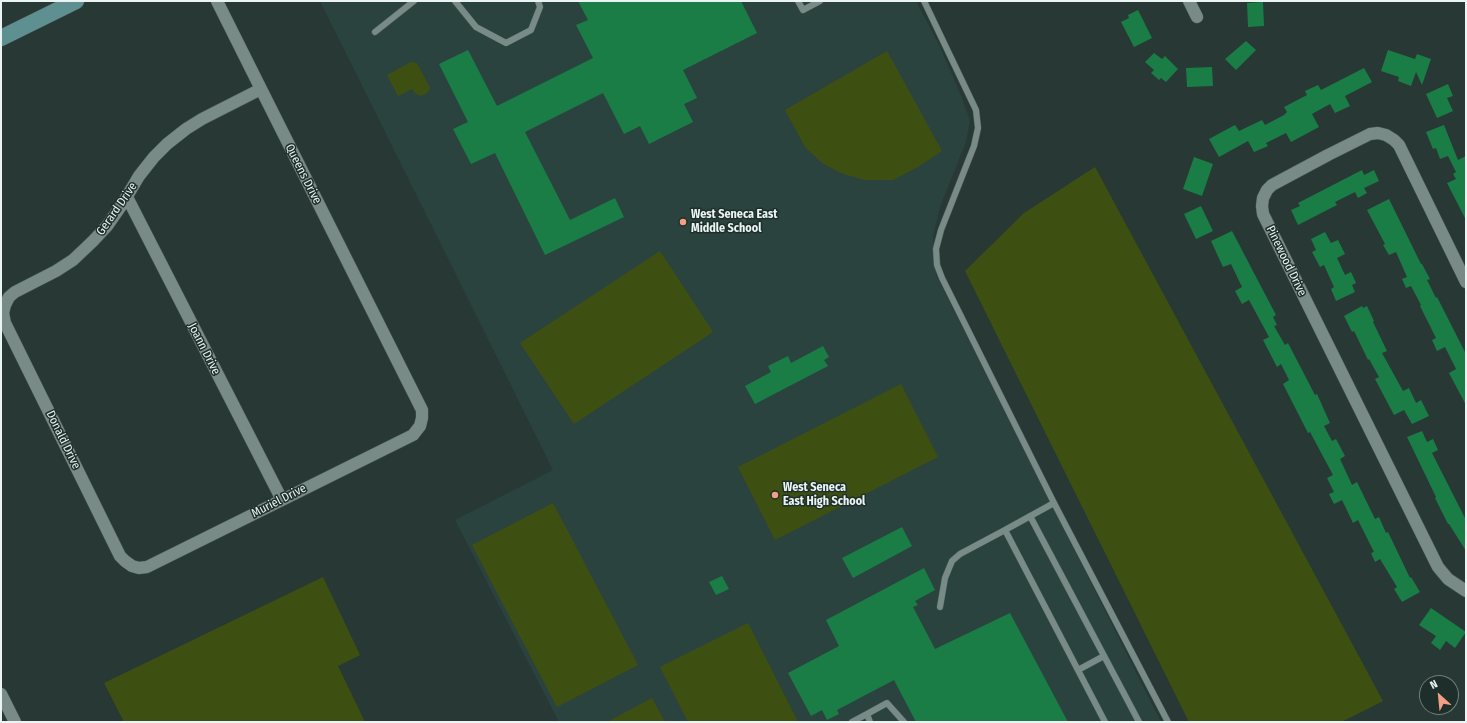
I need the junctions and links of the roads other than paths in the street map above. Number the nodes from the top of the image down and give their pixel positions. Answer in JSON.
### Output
{"nodes":[{"id":1,"x":76,"y":1,"type":"edge"},
{"id":2,"x":217,"y":1,"type":"edge"},
{"id":3,"x":414,"y":1,"type":"edge"},
{"id":4,"x":455,"y":1,"type":"edge"},
{"id":5,"x":538,"y":1,"type":"edge"},
{"id":6,"x":798,"y":1,"type":"edge"},
{"id":7,"x":820,"y":1,"type":"edge"},
{"id":8,"x":924,"y":1,"type":"edge"},
{"id":9,"x":1189,"y":1,"type":"edge"},
{"id":10,"x":1197,"y":17,"type":"dead end"},
{"id":11,"x":375,"y":32,"type":"dead end"},
{"id":12,"x":1,"y":38,"type":"edge"},
{"id":13,"x":261,"y":89,"type":"junction"},
{"id":14,"x":127,"y":197,"type":"junction"},
{"id":15,"x":1466,"y":282,"type":"edge"},
{"id":16,"x":390,"y":347,"type":"joint"},
{"id":17,"x":36,"y":386,"type":"joint"},
{"id":18,"x":90,"y":495,"type":"joint"},
{"id":19,"x":282,"y":500,"type":"junction"},
{"id":20,"x":1054,"y":503,"type":"junction"},
{"id":21,"x":1030,"y":516,"type":"junction"},
{"id":22,"x":1005,"y":530,"type":"junction"},
{"id":23,"x":1466,"y":591,"type":"edge"},
{"id":24,"x":940,"y":607,"type":"dead end"},
{"id":25,"x":1104,"y":656,"type":"junction"},
{"id":26,"x":1078,"y":670,"type":"junction"},
{"id":27,"x":1,"y":694,"type":"edge"},
{"id":28,"x":866,"y":714,"type":"junction"},
{"id":29,"x":16,"y":722,"type":"edge"},
{"id":30,"x":852,"y":722,"type":"edge"},
{"id":31,"x":870,"y":722,"type":"edge"},
{"id":32,"x":904,"y":722,"type":"edge"},
{"id":33,"x":1105,"y":722,"type":"edge"},
{"id":34,"x":1139,"y":722,"type":"edge"},
{"id":35,"x":1168,"y":722,"type":"edge"}],
"edges":[{"from":1,"to":12,"type":"main road"},
{"from":2,"to":13,"type":"street","name":"Queens Drive"},
{"from":3,"to":11,"type":"lane"},
{"from":4,"to":5,"type":"lane"},
{"from":6,"to":7,"type":"lane"},
{"from":8,"to":20,"type":"lane"},
{"from":9,"to":10,"type":"street"},
{"from":13,"to":14,"type":"street","name":"Gerard Drive"},
{"from":13,"to":16,"type":"street","name":"Queens Drive"},
{"from":14,"to":17,"type":"street","name":"Gerard Drive"},
{"from":14,"to":19,"type":"street","name":"Joann Drive"},
{"from":15,"to":23,"type":"street","name":"Pinewood Drive"},
{"from":16,"to":19,"type":"street","name":"Muriel Drive"},
{"from":17,"to":18,"type":"street","name":"Donald Drive"},
{"from":18,"to":19,"type":"street","name":"Muriel Drive"},
{"from":20,"to":21,"type":"lane"},
{"from":20,"to":35,"type":"lane"},
{"from":21,"to":22,"type":"lane"},
{"from":21,"to":25,"type":"lane"},
{"from":22,"to":24,"type":"lane"},
{"from":22,"to":26,"type":"lane"},
{"from":25,"to":26,"type":"lane"},
{"from":25,"to":34,"type":"lane"},
{"from":26,"to":33,"type":"lane"},
{"from":27,"to":29,"type":"street"},
{"from":28,"to":30,"type":"lane"},
{"from":28,"to":31,"type":"lane"},
{"from":28,"to":32,"type":"lane"}]}
